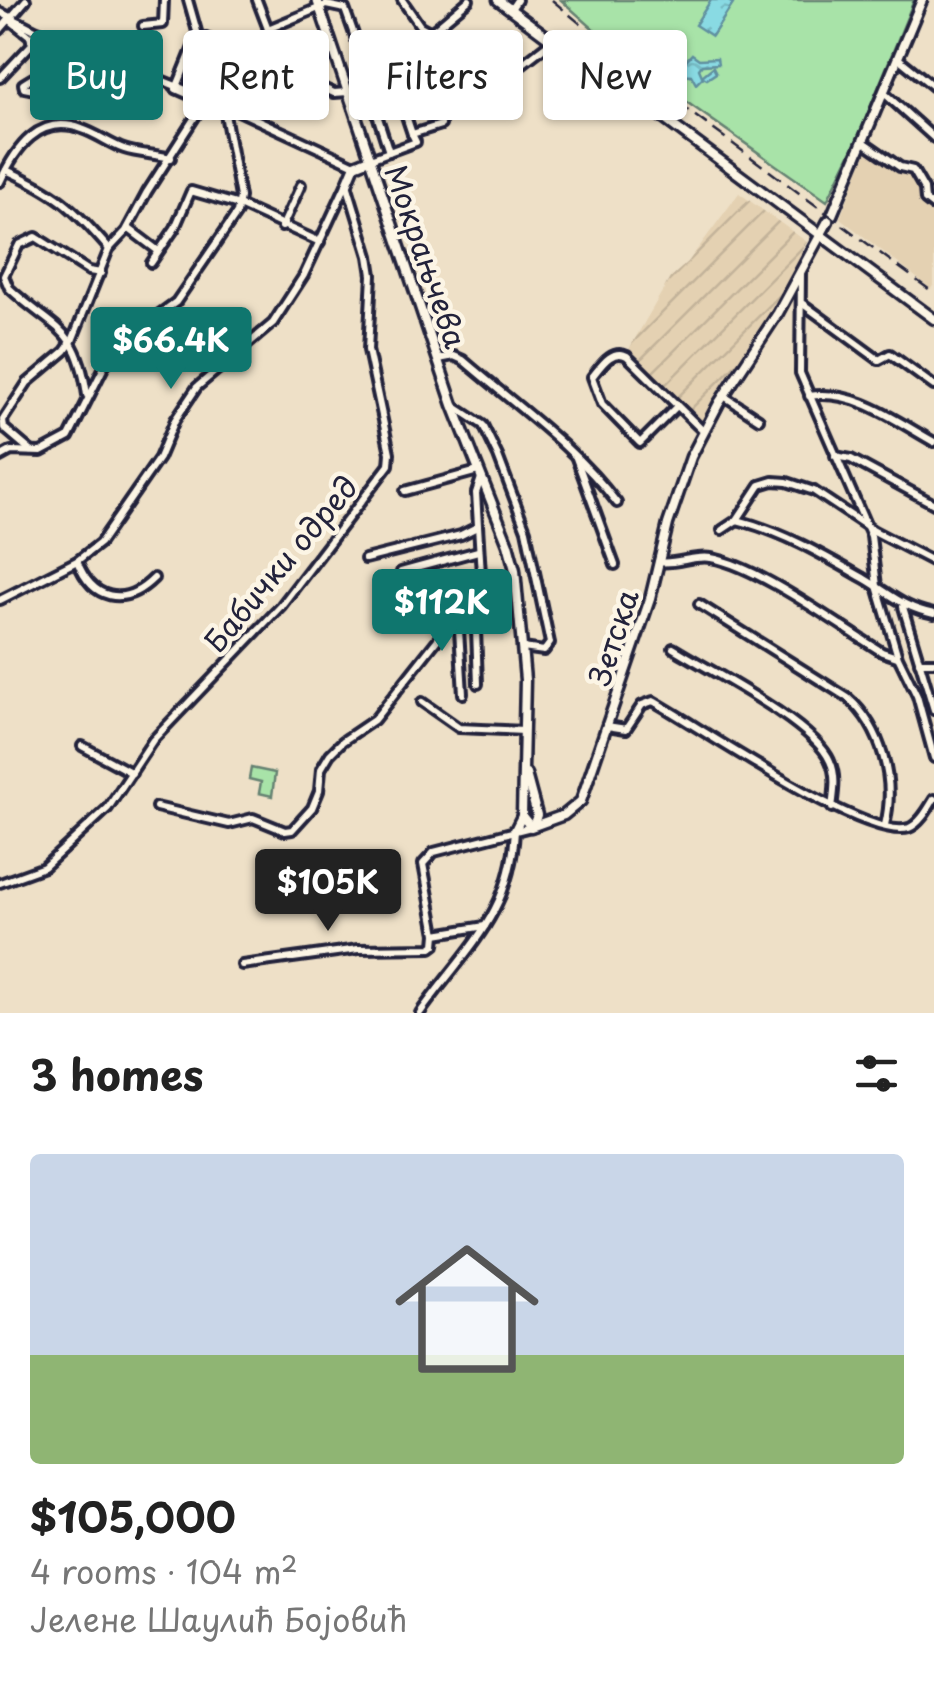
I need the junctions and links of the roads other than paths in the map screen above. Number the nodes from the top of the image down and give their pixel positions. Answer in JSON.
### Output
{"nodes":[{"id":1,"x":26,"y":0,"type":"edge"},
{"id":2,"x":164,"y":0,"type":"edge"},
{"id":3,"x":188,"y":0,"type":"edge"},
{"id":4,"x":257,"y":0,"type":"edge"},
{"id":5,"x":402,"y":0,"type":"edge"},
{"id":6,"x":469,"y":0,"type":"edge"},
{"id":7,"x":498,"y":0,"type":"edge"},
{"id":8,"x":516,"y":0,"type":"edge"},
{"id":9,"x":922,"y":0,"type":"edge"},
{"id":10,"x":319,"y":4,"type":"edge"},
{"id":11,"x":510,"y":9,"type":"junction"},
{"id":12,"x":0,"y":12,"type":"edge"},
{"id":13,"x":10,"y":20,"type":"junction"},
{"id":14,"x":143,"y":26,"type":"dead end"},
{"id":15,"x":268,"y":29,"type":"joint"},
{"id":16,"x":0,"y":30,"type":"edge"},
{"id":17,"x":35,"y":30,"type":"edge"},
{"id":18,"x":197,"y":30,"type":"edge"},
{"id":19,"x":354,"y":30,"type":"edge"},
{"id":20,"x":543,"y":33,"type":"edge"},
{"id":21,"x":543,"y":47,"type":"edge"},
{"id":22,"x":898,"y":58,"type":"junction"},
{"id":23,"x":523,"y":63,"type":"edge"},
{"id":24,"x":183,"y":70,"type":"edge"},
{"id":25,"x":0,"y":78,"type":"edge"},
{"id":26,"x":163,"y":81,"type":"edge"},
{"id":27,"x":176,"y":86,"type":"junction"},
{"id":28,"x":934,"y":87,"type":"edge"},
{"id":29,"x":183,"y":89,"type":"edge"},
{"id":30,"x":329,"y":92,"type":"edge"},
{"id":31,"x":348,"y":92,"type":"junction"},
{"id":32,"x":884,"y":93,"type":"junction"},
{"id":33,"x":183,"y":94,"type":"edge"},
{"id":34,"x":194,"y":120,"type":"edge"},
{"id":35,"x":226,"y":120,"type":"edge"},
{"id":36,"x":259,"y":120,"type":"edge"},
{"id":37,"x":379,"y":120,"type":"edge"},
{"id":38,"x":407,"y":120,"type":"edge"},
{"id":39,"x":666,"y":120,"type":"edge"},
{"id":40,"x":441,"y":124,"type":"dead end"},
{"id":41,"x":412,"y":134,"type":"junction"},
{"id":42,"x":934,"y":138,"type":"edge"},
{"id":43,"x":864,"y":142,"type":"junction"},
{"id":44,"x":389,"y":152,"type":"junction"},
{"id":45,"x":171,"y":158,"type":"junction"},
{"id":46,"x":370,"y":160,"type":"junction"},
{"id":47,"x":355,"y":166,"type":"junction"},
{"id":48,"x":6,"y":170,"type":"junction"},
{"id":49,"x":0,"y":182,"type":"edge"},
{"id":50,"x":347,"y":184,"type":"junction"},
{"id":51,"x":301,"y":185,"type":"dead end"},
{"id":52,"x":238,"y":205,"type":"junction"},
{"id":53,"x":934,"y":207,"type":"edge"},
{"id":54,"x":282,"y":227,"type":"junction"},
{"id":55,"x":128,"y":228,"type":"junction"},
{"id":56,"x":820,"y":235,"type":"junction"},
{"id":57,"x":320,"y":242,"type":"junction"},
{"id":58,"x":109,"y":249,"type":"junction"},
{"id":59,"x":157,"y":250,"type":"junction"},
{"id":60,"x":151,"y":263,"type":"dead end"},
{"id":61,"x":801,"y":272,"type":"junction"},
{"id":62,"x":101,"y":273,"type":"junction"},
{"id":63,"x":802,"y":304,"type":"junction"},
{"id":64,"x":934,"y":319,"type":"edge"},
{"id":65,"x":72,"y":340,"type":"junction"},
{"id":66,"x":438,"y":360,"type":"junction"},
{"id":67,"x":934,"y":386,"type":"edge"},
{"id":68,"x":724,"y":396,"type":"junction"},
{"id":69,"x":809,"y":396,"type":"junction"},
{"id":70,"x":87,"y":397,"type":"junction"},
{"id":71,"x":454,"y":405,"type":"junction"},
{"id":72,"x":678,"y":406,"type":"junction"},
{"id":73,"x":760,"y":418,"type":"dead end"},
{"id":74,"x":704,"y":432,"type":"junction"},
{"id":75,"x":934,"y":442,"type":"edge"},
{"id":76,"x":32,"y":451,"type":"junction"},
{"id":77,"x":836,"y":456,"type":"junction"},
{"id":78,"x":0,"y":457,"type":"edge"},
{"id":79,"x":575,"y":457,"type":"junction"},
{"id":80,"x":480,"y":474,"type":"junction"},
{"id":81,"x":405,"y":491,"type":"dead end"},
{"id":82,"x":617,"y":502,"type":"dead end"},
{"id":83,"x":934,"y":504,"type":"edge"},
{"id":84,"x":737,"y":520,"type":"junction"},
{"id":85,"x":866,"y":527,"type":"junction"},
{"id":86,"x":476,"y":528,"type":"junction"},
{"id":87,"x":722,"y":530,"type":"dead end"},
{"id":88,"x":478,"y":551,"type":"junction"},
{"id":89,"x":365,"y":559,"type":"dead end"},
{"id":90,"x":76,"y":561,"type":"junction"},
{"id":91,"x":658,"y":562,"type":"junction"},
{"id":92,"x":934,"y":562,"type":"edge"},
{"id":93,"x":615,"y":564,"type":"dead end"},
{"id":94,"x":401,"y":572,"type":"dead end"},
{"id":95,"x":154,"y":578,"type":"dead end"},
{"id":96,"x":877,"y":586,"type":"junction"},
{"id":97,"x":472,"y":597,"type":"junction"},
{"id":98,"x":0,"y":600,"type":"edge"},
{"id":99,"x":698,"y":604,"type":"dead end"},
{"id":100,"x":903,"y":606,"type":"junction"},
{"id":101,"x":458,"y":612,"type":"junction"},
{"id":102,"x":934,"y":614,"type":"edge"},
{"id":103,"x":522,"y":648,"type":"junction"},
{"id":104,"x":673,"y":648,"type":"dead end"},
{"id":105,"x":898,"y":657,"type":"junction"},
{"id":106,"x":918,"y":662,"type":"junction"},
{"id":107,"x":934,"y":662,"type":"edge"},
{"id":108,"x":478,"y":684,"type":"dead end"},
{"id":109,"x":463,"y":694,"type":"dead end"},
{"id":110,"x":422,"y":702,"type":"dead end"},
{"id":111,"x":934,"y":710,"type":"edge"},
{"id":112,"x":607,"y":726,"type":"junction"},
{"id":113,"x":524,"y":730,"type":"junction"},
{"id":114,"x":82,"y":746,"type":"dead end"},
{"id":115,"x":934,"y":758,"type":"edge"},
{"id":116,"x":524,"y":765,"type":"junction"},
{"id":117,"x":132,"y":773,"type":"junction"},
{"id":118,"x":934,"y":800,"type":"edge"},
{"id":119,"x":156,"y":808,"type":"dead end"},
{"id":120,"x":832,"y":808,"type":"junction"},
{"id":121,"x":536,"y":809,"type":"junction"},
{"id":122,"x":522,"y":816,"type":"junction"},
{"id":123,"x":560,"y":817,"type":"junction"},
{"id":124,"x":885,"y":825,"type":"junction"},
{"id":125,"x":532,"y":826,"type":"junction"},
{"id":126,"x":515,"y":830,"type":"junction"},
{"id":127,"x":0,"y":883,"type":"edge"},
{"id":128,"x":485,"y":926,"type":"junction"},
{"id":129,"x":436,"y":934,"type":"junction"},
{"id":130,"x":242,"y":965,"type":"dead end"},
{"id":131,"x":420,"y":1013,"type":"edge"}],
"edges":[{"from":1,"to":13,"type":"street"},
{"from":2,"to":14,"type":"street"},
{"from":3,"to":18,"type":"street"},
{"from":4,"to":15,"type":"street"},
{"from":5,"to":6,"type":"street"},
{"from":7,"to":11,"type":"street"},
{"from":8,"to":11,"type":"street"},
{"from":9,"to":22,"type":"street","name":"Зетска"},
{"from":10,"to":15,"type":"street"},
{"from":10,"to":19,"type":"street"},
{"from":10,"to":31,"type":"street","name":"Мокрањчева"},
{"from":11,"to":20,"type":"street"},
{"from":12,"to":13,"type":"street"},
{"from":13,"to":16,"type":"street"},
{"from":13,"to":17,"type":"street"},
{"from":13,"to":25,"type":"street"},
{"from":21,"to":23,"type":"street"},
{"from":22,"to":28,"type":"street"},
{"from":22,"to":32,"type":"street","name":"Зетска"},
{"from":24,"to":27,"type":"street"},
{"from":26,"to":27,"type":"street"},
{"from":27,"to":29,"type":"street"},
{"from":27,"to":33,"type":"street"},
{"from":30,"to":31,"type":"street"},
{"from":31,"to":46,"type":"street","name":"Мокрањчева"},
{"from":32,"to":42,"type":"street"},
{"from":32,"to":43,"type":"street","name":"Зетска"},
{"from":34,"to":45,"type":"street"},
{"from":35,"to":52,"type":"street"},
{"from":36,"to":47,"type":"street"},
{"from":37,"to":44,"type":"street"},
{"from":38,"to":41,"type":"street"},
{"from":39,"to":56,"type":"street"},
{"from":40,"to":41,"type":"street"},
{"from":41,"to":44,"type":"street"},
{"from":43,"to":53,"type":"street"},
{"from":43,"to":56,"type":"street","name":"Зетска"},
{"from":44,"to":46,"type":"street"},
{"from":45,"to":48,"type":"street"},
{"from":45,"to":55,"type":"street"},
{"from":46,"to":47,"type":"street"},
{"from":46,"to":66,"type":"street","name":"Мокрањчева"},
{"from":47,"to":50,"type":"street"},
{"from":48,"to":49,"type":"street"},
{"from":48,"to":58,"type":"street"},
{"from":50,"to":57,"type":"street"},
{"from":50,"to":117,"type":"street","name":"Бабички одред"},
{"from":51,"to":54,"type":"street"},
{"from":52,"to":54,"type":"street"},
{"from":52,"to":59,"type":"street"},
{"from":52,"to":70,"type":"street"},
{"from":54,"to":57,"type":"street"},
{"from":55,"to":58,"type":"street"},
{"from":55,"to":59,"type":"street"},
{"from":56,"to":61,"type":"street","name":"Зетска"},
{"from":56,"to":64,"type":"street"},
{"from":57,"to":90,"type":"street"},
{"from":58,"to":62,"type":"street"},
{"from":59,"to":60,"type":"street"},
{"from":61,"to":63,"type":"street"},
{"from":61,"to":68,"type":"street","name":"Зетска"},
{"from":62,"to":65,"type":"street"},
{"from":62,"to":65,"type":"street"},
{"from":63,"to":67,"type":"street"},
{"from":63,"to":69,"type":"street"},
{"from":65,"to":70,"type":"street"},
{"from":65,"to":76,"type":"street"},
{"from":66,"to":71,"type":"street","name":"Мокрањчева"},
{"from":66,"to":79,"type":"street"},
{"from":68,"to":73,"type":"street"},
{"from":68,"to":74,"type":"street","name":"Зетска"},
{"from":69,"to":75,"type":"street"},
{"from":69,"to":77,"type":"street"},
{"from":70,"to":76,"type":"street"},
{"from":71,"to":80,"type":"street","name":"Мокрањчева"},
{"from":71,"to":103,"type":"street","name":"Мокрањчева"},
{"from":72,"to":72,"type":"street"},
{"from":72,"to":74,"type":"street"},
{"from":74,"to":91,"type":"street","name":"Зетска"},
{"from":76,"to":78,"type":"street"},
{"from":77,"to":83,"type":"street"},
{"from":77,"to":85,"type":"street"},
{"from":79,"to":82,"type":"street"},
{"from":79,"to":93,"type":"street"},
{"from":80,"to":81,"type":"street"},
{"from":80,"to":86,"type":"street"},
{"from":80,"to":103,"type":"street","name":"Мокрањчева"},
{"from":84,"to":85,"type":"street"},
{"from":84,"to":87,"type":"street"},
{"from":84,"to":96,"type":"street"},
{"from":85,"to":92,"type":"street"},
{"from":85,"to":96,"type":"street"},
{"from":86,"to":88,"type":"street"},
{"from":86,"to":89,"type":"street"},
{"from":88,"to":94,"type":"street"},
{"from":88,"to":97,"type":"street"},
{"from":90,"to":95,"type":"street"},
{"from":90,"to":98,"type":"street"},
{"from":91,"to":105,"type":"street"},
{"from":91,"to":112,"type":"street","name":"Зетска"},
{"from":96,"to":100,"type":"street"},
{"from":96,"to":105,"type":"street"},
{"from":97,"to":101,"type":"street"},
{"from":97,"to":108,"type":"street"},
{"from":99,"to":124,"type":"street"},
{"from":100,"to":102,"type":"street"},
{"from":100,"to":106,"type":"street"},
{"from":101,"to":109,"type":"street"},
{"from":101,"to":119,"type":"street"},
{"from":103,"to":113,"type":"street","name":"Мокрањчева"},
{"from":104,"to":120,"type":"street"},
{"from":105,"to":115,"type":"street"},
{"from":106,"to":107,"type":"street"},
{"from":106,"to":111,"type":"street"},
{"from":110,"to":113,"type":"street"},
{"from":112,"to":120,"type":"street"},
{"from":112,"to":123,"type":"street","name":"Зетска"},
{"from":113,"to":116,"type":"street","name":"Мокрањчева"},
{"from":114,"to":117,"type":"street"},
{"from":116,"to":121,"type":"street","name":"Мокрањчева"},
{"from":116,"to":122,"type":"street","name":"Мокрањчева"},
{"from":117,"to":127,"type":"street","name":"Бабички одред"},
{"from":118,"to":124,"type":"street"},
{"from":120,"to":124,"type":"street"},
{"from":121,"to":123,"type":"street"},
{"from":121,"to":125,"type":"street","name":"Мокрањчева"},
{"from":122,"to":125,"type":"street"},
{"from":122,"to":126,"type":"street"},
{"from":123,"to":125,"type":"street"},
{"from":125,"to":126,"type":"street"},
{"from":126,"to":128,"type":"street"},
{"from":126,"to":129,"type":"street"},
{"from":128,"to":129,"type":"street"},
{"from":128,"to":131,"type":"street"},
{"from":129,"to":130,"type":"street"}]}
